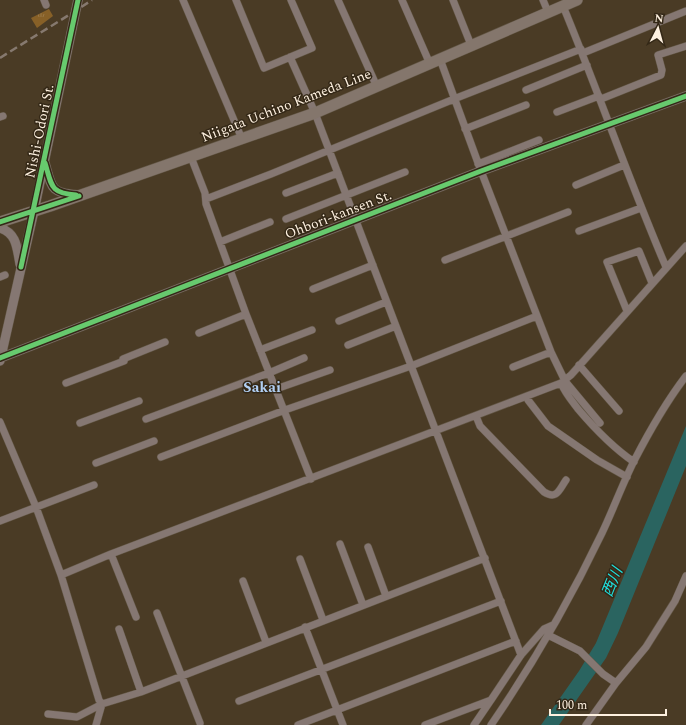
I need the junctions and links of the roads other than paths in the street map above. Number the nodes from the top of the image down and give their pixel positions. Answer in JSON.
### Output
{"nodes":[{"id":1,"x":78,"y":0,"type":"edge"},
{"id":2,"x":183,"y":0,"type":"edge"},
{"id":3,"x":236,"y":0,"type":"edge"},
{"id":4,"x":291,"y":0,"type":"edge"},
{"id":5,"x":338,"y":0,"type":"edge"},
{"id":6,"x":402,"y":0,"type":"edge"},
{"id":7,"x":453,"y":0,"type":"edge"},
{"id":8,"x":543,"y":0,"type":"edge"},
{"id":9,"x":578,"y":0,"type":"edge"},
{"id":10,"x":563,"y":6,"type":"junction"},
{"id":11,"x":686,"y":10,"type":"edge"},
{"id":12,"x":548,"y":12,"type":"junction"},
{"id":13,"x":472,"y":45,"type":"junction"},
{"id":14,"x":686,"y":46,"type":"edge"},
{"id":15,"x":582,"y":51,"type":"junction"},
{"id":16,"x":290,"y":57,"type":"junction"},
{"id":17,"x":435,"y":62,"type":"junction"},
{"id":18,"x":587,"y":64,"type":"junction"},
{"id":19,"x":377,"y":87,"type":"junction"},
{"id":20,"x":526,"y":90,"type":"dead end"},
{"id":21,"x":686,"y":96,"type":"edge"},
{"id":22,"x":600,"y":97,"type":"junction"},
{"id":23,"x":455,"y":100,"type":"junction"},
{"id":24,"x":526,"y":105,"type":"dead end"},
{"id":25,"x":558,"y":112,"type":"dead end"},
{"id":26,"x":316,"y":113,"type":"junction"},
{"id":27,"x":610,"y":124,"type":"junction"},
{"id":28,"x":465,"y":129,"type":"junction"},
{"id":29,"x":242,"y":139,"type":"junction"},
{"id":30,"x":539,"y":140,"type":"dead end"},
{"id":31,"x":330,"y":151,"type":"junction"},
{"id":32,"x":191,"y":157,"type":"junction"},
{"id":33,"x":44,"y":162,"type":"junction"},
{"id":34,"x":624,"y":165,"type":"junction"},
{"id":35,"x":480,"y":168,"type":"junction"},
{"id":36,"x":405,"y":172,"type":"dead end"},
{"id":37,"x":338,"y":173,"type":"junction"},
{"id":38,"x":576,"y":184,"type":"dead end"},
{"id":39,"x":286,"y":193,"type":"dead end"},
{"id":40,"x":79,"y":196,"type":"junction"},
{"id":41,"x":346,"y":196,"type":"junction"},
{"id":42,"x":206,"y":199,"type":"junction"},
{"id":43,"x":641,"y":208,"type":"junction"},
{"id":44,"x":34,"y":211,"type":"junction"},
{"id":45,"x":568,"y":212,"type":"dead end"},
{"id":46,"x":286,"y":219,"type":"dead end"},
{"id":47,"x":356,"y":221,"type":"junction"},
{"id":48,"x":0,"y":222,"type":"edge"},
{"id":49,"x":270,"y":222,"type":"dead end"},
{"id":50,"x":0,"y":228,"type":"edge"},
{"id":51,"x":579,"y":231,"type":"dead end"},
{"id":52,"x":506,"y":236,"type":"junction"},
{"id":53,"x":220,"y":242,"type":"junction"},
{"id":54,"x":686,"y":246,"type":"edge"},
{"id":55,"x":445,"y":260,"type":"dead end"},
{"id":56,"x":373,"y":265,"type":"junction"},
{"id":57,"x":21,"y":267,"type":"junction"},
{"id":58,"x":666,"y":267,"type":"junction"},
{"id":59,"x":230,"y":269,"type":"junction"},
{"id":60,"x":652,"y":283,"type":"junction"},
{"id":61,"x":312,"y":289,"type":"dead end"},
{"id":62,"x":386,"y":302,"type":"junction"},
{"id":63,"x":627,"y":311,"type":"junction"},
{"id":64,"x":246,"y":314,"type":"junction"},
{"id":65,"x":537,"y":316,"type":"junction"},
{"id":66,"x":339,"y":321,"type":"dead end"},
{"id":67,"x":396,"y":326,"type":"junction"},
{"id":68,"x":312,"y":330,"type":"dead end"},
{"id":69,"x":198,"y":333,"type":"dead end"},
{"id":70,"x":165,"y":342,"type":"dead end"},
{"id":71,"x":348,"y":345,"type":"dead end"},
{"id":72,"x":260,"y":350,"type":"junction"},
{"id":73,"x":551,"y":352,"type":"junction"},
{"id":74,"x":304,"y":358,"type":"dead end"},
{"id":75,"x":0,"y":359,"type":"edge"},
{"id":76,"x":579,"y":365,"type":"junction"},
{"id":77,"x":411,"y":366,"type":"junction"},
{"id":78,"x":512,"y":367,"type":"dead end"},
{"id":79,"x":330,"y":370,"type":"dead end"},
{"id":80,"x":269,"y":373,"type":"junction"},
{"id":81,"x":686,"y":376,"type":"edge"},
{"id":82,"x":563,"y":382,"type":"junction"},
{"id":83,"x":66,"y":383,"type":"dead end"},
{"id":84,"x":276,"y":389,"type":"junction"},
{"id":85,"x":527,"y":396,"type":"junction"},
{"id":86,"x":139,"y":401,"type":"dead end"},
{"id":87,"x":285,"y":410,"type":"junction"},
{"id":88,"x":619,"y":412,"type":"dead end"},
{"id":89,"x":476,"y":416,"type":"junction"},
{"id":90,"x":146,"y":419,"type":"dead end"},
{"id":91,"x":0,"y":422,"type":"edge"},
{"id":92,"x":80,"y":423,"type":"dead end"},
{"id":93,"x":600,"y":423,"type":"dead end"},
{"id":94,"x":436,"y":431,"type":"junction"},
{"id":95,"x":154,"y":441,"type":"dead end"},
{"id":96,"x":162,"y":457,"type":"dead end"},
{"id":97,"x":634,"y":462,"type":"junction"},
{"id":98,"x":96,"y":463,"type":"dead end"},
{"id":99,"x":627,"y":477,"type":"junction"},
{"id":100,"x":311,"y":479,"type":"junction"},
{"id":101,"x":566,"y":480,"type":"dead end"},
{"id":102,"x":94,"y":485,"type":"dead end"},
{"id":103,"x":36,"y":508,"type":"junction"},
{"id":104,"x":0,"y":520,"type":"edge"},
{"id":105,"x":340,"y":544,"type":"dead end"},
{"id":106,"x":368,"y":548,"type":"dead end"},
{"id":107,"x":111,"y":554,"type":"junction"},
{"id":108,"x":485,"y":558,"type":"junction"},
{"id":109,"x":300,"y":559,"type":"dead end"},
{"id":110,"x":62,"y":575,"type":"junction"},
{"id":111,"x":686,"y":576,"type":"edge"},
{"id":112,"x":243,"y":582,"type":"dead end"},
{"id":113,"x":683,"y":592,"type":"edge"},
{"id":114,"x":386,"y":596,"type":"junction"},
{"id":115,"x":501,"y":601,"type":"junction"},
{"id":116,"x":363,"y":605,"type":"junction"},
{"id":117,"x":157,"y":613,"type":"dead end"},
{"id":118,"x":136,"y":617,"type":"dead end"},
{"id":119,"x":323,"y":620,"type":"junction"},
{"id":120,"x":553,"y":625,"type":"junction"},
{"id":121,"x":305,"y":627,"type":"junction"},
{"id":122,"x":119,"y":629,"type":"dead end"},
{"id":123,"x":548,"y":635,"type":"junction"},
{"id":124,"x":516,"y":641,"type":"junction"},
{"id":125,"x":266,"y":642,"type":"junction"},
{"id":126,"x":521,"y":655,"type":"junction"},
{"id":127,"x":322,"y":669,"type":"junction"},
{"id":128,"x":181,"y":676,"type":"junction"},
{"id":129,"x":616,"y":683,"type":"junction"},
{"id":130,"x":141,"y":692,"type":"junction"},
{"id":131,"x":491,"y":700,"type":"junction"},
{"id":132,"x":239,"y":701,"type":"dead end"},
{"id":133,"x":102,"y":704,"type":"junction"},
{"id":134,"x":338,"y":710,"type":"junction"},
{"id":135,"x":48,"y":714,"type":"dead end"},
{"id":136,"x":200,"y":723,"type":"dead end"},
{"id":137,"x":96,"y":725,"type":"edge"},
{"id":138,"x":298,"y":725,"type":"edge"},
{"id":139,"x":344,"y":725,"type":"edge"},
{"id":140,"x":425,"y":725,"type":"edge"},
{"id":141,"x":474,"y":725,"type":"edge"},
{"id":142,"x":491,"y":725,"type":"edge"},
{"id":143,"x":586,"y":725,"type":"edge"}],
"edges":[{"from":1,"to":33,"type":"street","name":"Nishi-Odori St."},
{"from":2,"to":29,"type":"street"},
{"from":3,"to":16,"type":"street"},
{"from":4,"to":16,"type":"street"},
{"from":5,"to":19,"type":"street"},
{"from":6,"to":17,"type":"street"},
{"from":7,"to":13,"type":"street"},
{"from":8,"to":12,"type":"street"},
{"from":9,"to":10,"type":"main road","name":"Niigata Uchino Kameda Line"},
{"from":10,"to":12,"type":"main road","name":"Niigata Uchino Kameda Line"},
{"from":10,"to":15,"type":"street"},
{"from":11,"to":15,"type":"street"},
{"from":12,"to":13,"type":"main road","name":"Niigata Uchino Kameda Line"},
{"from":13,"to":17,"type":"main road","name":"Niigata Uchino Kameda Line"},
{"from":14,"to":22,"type":"street"},
{"from":15,"to":18,"type":"street"},
{"from":15,"to":23,"type":"street"},
{"from":16,"to":26,"type":"street"},
{"from":17,"to":19,"type":"main road","name":"Niigata Uchino Kameda Line"},
{"from":17,"to":23,"type":"street"},
{"from":18,"to":20,"type":"street"},
{"from":18,"to":22,"type":"street"},
{"from":19,"to":26,"type":"main road","name":"Niigata Uchino Kameda Line"},
{"from":21,"to":27,"type":"street","name":"Ohbori-kansen St."},
{"from":22,"to":25,"type":"street"},
{"from":22,"to":27,"type":"street"},
{"from":23,"to":28,"type":"street"},
{"from":23,"to":31,"type":"street"},
{"from":24,"to":28,"type":"street"},
{"from":26,"to":29,"type":"main road","name":"Niigata Uchino Kameda Line"},
{"from":26,"to":31,"type":"street"},
{"from":27,"to":34,"type":"street"},
{"from":27,"to":35,"type":"street","name":"Ohbori-kansen St."},
{"from":28,"to":35,"type":"street"},
{"from":29,"to":32,"type":"main road","name":"Niigata Uchino Kameda Line"},
{"from":30,"to":35,"type":"street"},
{"from":31,"to":37,"type":"street"},
{"from":31,"to":42,"type":"street"},
{"from":32,"to":40,"type":"main road","name":"Niigata Uchino Kameda Line"},
{"from":32,"to":42,"type":"street"},
{"from":33,"to":40,"type":"street"},
{"from":33,"to":44,"type":"street","name":"Nishi-Odori St."},
{"from":34,"to":38,"type":"street"},
{"from":34,"to":43,"type":"street"},
{"from":35,"to":47,"type":"street","name":"Ohbori-kansen St."},
{"from":35,"to":52,"type":"street"},
{"from":36,"to":41,"type":"street"},
{"from":37,"to":39,"type":"street"},
{"from":37,"to":41,"type":"street"},
{"from":40,"to":44,"type":"main road","name":"Niigata Uchino Kameda Line"},
{"from":41,"to":46,"type":"street"},
{"from":41,"to":47,"type":"street"},
{"from":42,"to":53,"type":"street"},
{"from":43,"to":51,"type":"street"},
{"from":43,"to":58,"type":"street"},
{"from":44,"to":48,"type":"main road","name":"Niigata Uchino Kameda Line"},
{"from":44,"to":57,"type":"street","name":"Nishi-Odori St."},
{"from":45,"to":52,"type":"street"},
{"from":47,"to":56,"type":"street"},
{"from":47,"to":59,"type":"street","name":"Ohbori-kansen St."},
{"from":49,"to":53,"type":"street"},
{"from":50,"to":57,"type":"street"},
{"from":52,"to":55,"type":"street"},
{"from":52,"to":65,"type":"street"},
{"from":53,"to":59,"type":"street"},
{"from":54,"to":58,"type":"street"},
{"from":56,"to":61,"type":"street"},
{"from":56,"to":62,"type":"street"},
{"from":57,"to":75,"type":"street","name":"Nishi-Odori St."},
{"from":58,"to":60,"type":"street"},
{"from":59,"to":64,"type":"street"},
{"from":59,"to":75,"type":"street","name":"Ohbori-kansen St."},
{"from":60,"to":63,"type":"street"},
{"from":60,"to":63,"type":"street"},
{"from":62,"to":66,"type":"street"},
{"from":62,"to":67,"type":"street"},
{"from":63,"to":76,"type":"street"},
{"from":64,"to":69,"type":"street"},
{"from":64,"to":72,"type":"street"},
{"from":65,"to":73,"type":"street"},
{"from":65,"to":77,"type":"street"},
{"from":67,"to":71,"type":"street"},
{"from":67,"to":77,"type":"street"},
{"from":68,"to":72,"type":"street"},
{"from":70,"to":83,"type":"street"},
{"from":72,"to":80,"type":"street"},
{"from":73,"to":78,"type":"street"},
{"from":73,"to":82,"type":"street"},
{"from":74,"to":80,"type":"street"},
{"from":76,"to":82,"type":"street"},
{"from":76,"to":88,"type":"street"},
{"from":77,"to":87,"type":"street"},
{"from":77,"to":94,"type":"street"},
{"from":79,"to":84,"type":"street"},
{"from":80,"to":84,"type":"street"},
{"from":80,"to":90,"type":"street"},
{"from":81,"to":97,"type":"street"},
{"from":82,"to":85,"type":"street"},
{"from":82,"to":93,"type":"street"},
{"from":82,"to":97,"type":"street"},
{"from":84,"to":87,"type":"street"},
{"from":85,"to":89,"type":"street"},
{"from":85,"to":99,"type":"street"},
{"from":86,"to":92,"type":"street"},
{"from":87,"to":96,"type":"street"},
{"from":87,"to":100,"type":"street"},
{"from":89,"to":94,"type":"street"},
{"from":89,"to":101,"type":"street"},
{"from":91,"to":103,"type":"street"},
{"from":94,"to":100,"type":"street"},
{"from":94,"to":108,"type":"street"},
{"from":95,"to":98,"type":"street"},
{"from":97,"to":99,"type":"street"},
{"from":99,"to":120,"type":"street"},
{"from":100,"to":107,"type":"street"},
{"from":102,"to":103,"type":"street"},
{"from":103,"to":104,"type":"street"},
{"from":103,"to":110,"type":"street"},
{"from":105,"to":116,"type":"street"},
{"from":106,"to":114,"type":"street"},
{"from":107,"to":110,"type":"street"},
{"from":107,"to":118,"type":"street"},
{"from":108,"to":114,"type":"street"},
{"from":108,"to":115,"type":"street"},
{"from":109,"to":119,"type":"street"},
{"from":110,"to":133,"type":"street"},
{"from":111,"to":113,"type":"street"},
{"from":112,"to":125,"type":"street"},
{"from":113,"to":129,"type":"street"},
{"from":114,"to":116,"type":"street"},
{"from":115,"to":124,"type":"street"},
{"from":115,"to":127,"type":"street"},
{"from":116,"to":119,"type":"street"},
{"from":117,"to":128,"type":"street"},
{"from":119,"to":121,"type":"street"},
{"from":120,"to":123,"type":"street"},
{"from":120,"to":126,"type":"street"},
{"from":121,"to":125,"type":"street"},
{"from":121,"to":127,"type":"street"},
{"from":122,"to":130,"type":"street"},
{"from":123,"to":129,"type":"street"},
{"from":123,"to":142,"type":"street"},
{"from":124,"to":126,"type":"street"},
{"from":124,"to":134,"type":"street"},
{"from":125,"to":128,"type":"street"},
{"from":126,"to":131,"type":"street"},
{"from":127,"to":132,"type":"street"},
{"from":127,"to":134,"type":"street"},
{"from":128,"to":130,"type":"street"},
{"from":128,"to":136,"type":"street"},
{"from":129,"to":143,"type":"street"},
{"from":130,"to":133,"type":"street"},
{"from":131,"to":140,"type":"street"},
{"from":131,"to":141,"type":"street"},
{"from":133,"to":135,"type":"street"},
{"from":133,"to":137,"type":"street"},
{"from":134,"to":138,"type":"street"},
{"from":134,"to":139,"type":"street"}]}
